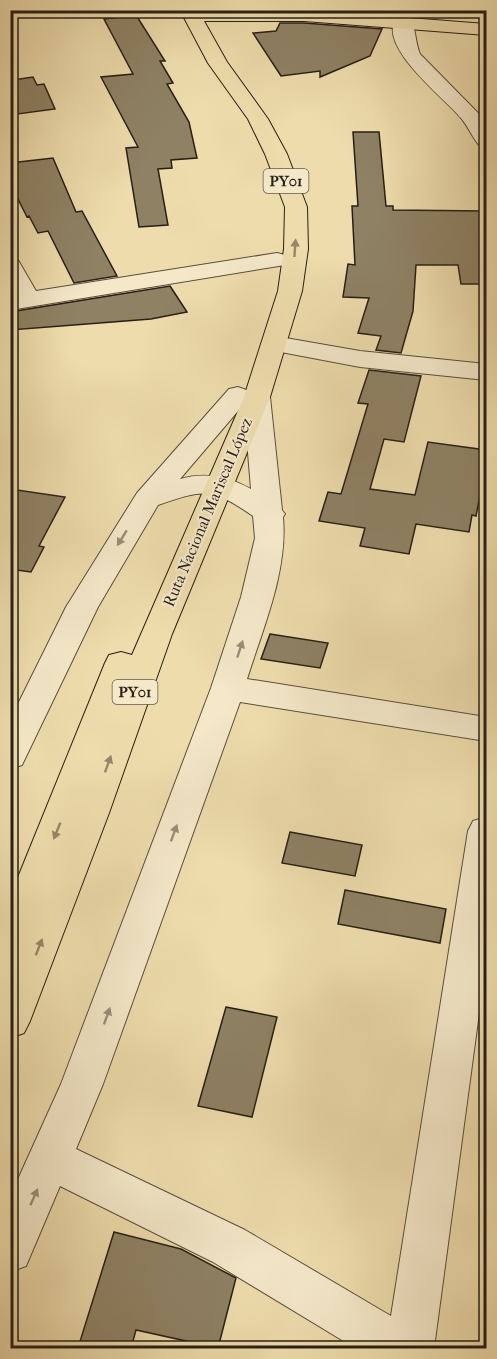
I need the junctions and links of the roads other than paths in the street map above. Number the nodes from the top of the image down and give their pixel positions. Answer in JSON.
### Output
{"nodes":[{"id":1,"x":29,"y":10,"type":"edge"},
{"id":2,"x":190,"y":12,"type":"edge"},
{"id":3,"x":10,"y":13,"type":"edge"},
{"id":4,"x":296,"y":13,"type":"edge"},
{"id":5,"x":403,"y":22,"type":"junction"},
{"id":6,"x":486,"y":30,"type":"edge"},
{"id":7,"x":218,"y":63,"type":"junction"},
{"id":8,"x":486,"y":141,"type":"edge"},
{"id":9,"x":252,"y":154,"type":"dead end"},
{"id":10,"x":276,"y":249,"type":"joint"},
{"id":11,"x":10,"y":265,"type":"edge"},
{"id":12,"x":19,"y":302,"type":"edge"},
{"id":13,"x":274,"y":344,"type":"junction"},
{"id":14,"x":486,"y":372,"type":"edge"},
{"id":15,"x":248,"y":396,"type":"junction"},
{"id":16,"x":208,"y":484,"type":"junction"},
{"id":17,"x":147,"y":499,"type":"junction"},
{"id":18,"x":270,"y":514,"type":"junction"},
{"id":19,"x":228,"y":688,"type":"junction"},
{"id":20,"x":486,"y":729,"type":"edge"},
{"id":21,"x":10,"y":756,"type":"edge"},
{"id":22,"x":486,"y":831,"type":"edge"},
{"id":23,"x":10,"y":947,"type":"edge"},
{"id":24,"x":10,"y":1021,"type":"edge"},
{"id":25,"x":51,"y":1159,"type":"junction"},
{"id":26,"x":10,"y":1250,"type":"edge"},
{"id":27,"x":399,"y":1348,"type":"edge"},
{"id":28,"x":410,"y":1348,"type":"edge"}],
"edges":[{"from":1,"to":3,"type":"street"},
{"from":2,"to":4,"type":"highway"},
{"from":2,"to":7,"type":"highway","name":"Ruta Nacional Mariscal López","number":"PY01"},
{"from":2,"to":9,"type":"highway","number":"PY01"},
{"from":4,"to":5,"type":"highway"},
{"from":4,"to":7,"type":"highway"},
{"from":5,"to":6,"type":"highway"},
{"from":5,"to":8,"type":"street"},
{"from":13,"to":7,"type":"highway","name":"Ruta Nacional Mariscal López","number":"PY01","one_way":true},
{"from":10,"to":12,"type":"street"},
{"from":10,"to":15,"type":"highway","name":"Ruta Nacional Mariscal López","number":"PY01"},
{"from":11,"to":12,"type":"street"},
{"from":13,"to":14,"type":"street"},
{"from":13,"to":15,"type":"highway","name":"Ruta Nacional Mariscal López","number":"PY01"},
{"from":15,"to":16,"type":"highway","name":"Ruta Nacional Mariscal López","number":"PY01"},
{"from":15,"to":17,"type":"street"},
{"from":15,"to":18,"type":"street"},
{"from":16,"to":17,"type":"street"},
{"from":16,"to":18,"type":"street"},
{"from":16,"to":23,"type":"highway","name":"Ruta Nacional Mariscal López","number":"PY01","one_way":true},
{"from":24,"to":16,"type":"highway","name":"Ruta Nacional Mariscal López","number":"PY01","one_way":true},
{"from":17,"to":21,"type":"street","one_way":true},
{"from":19,"to":18,"type":"street","one_way":true},
{"from":19,"to":20,"type":"street"},
{"from":25,"to":19,"type":"street","one_way":true},
{"from":22,"to":28,"type":"street"},
{"from":26,"to":25,"type":"street","one_way":true},
{"from":25,"to":27,"type":"street"}]}
